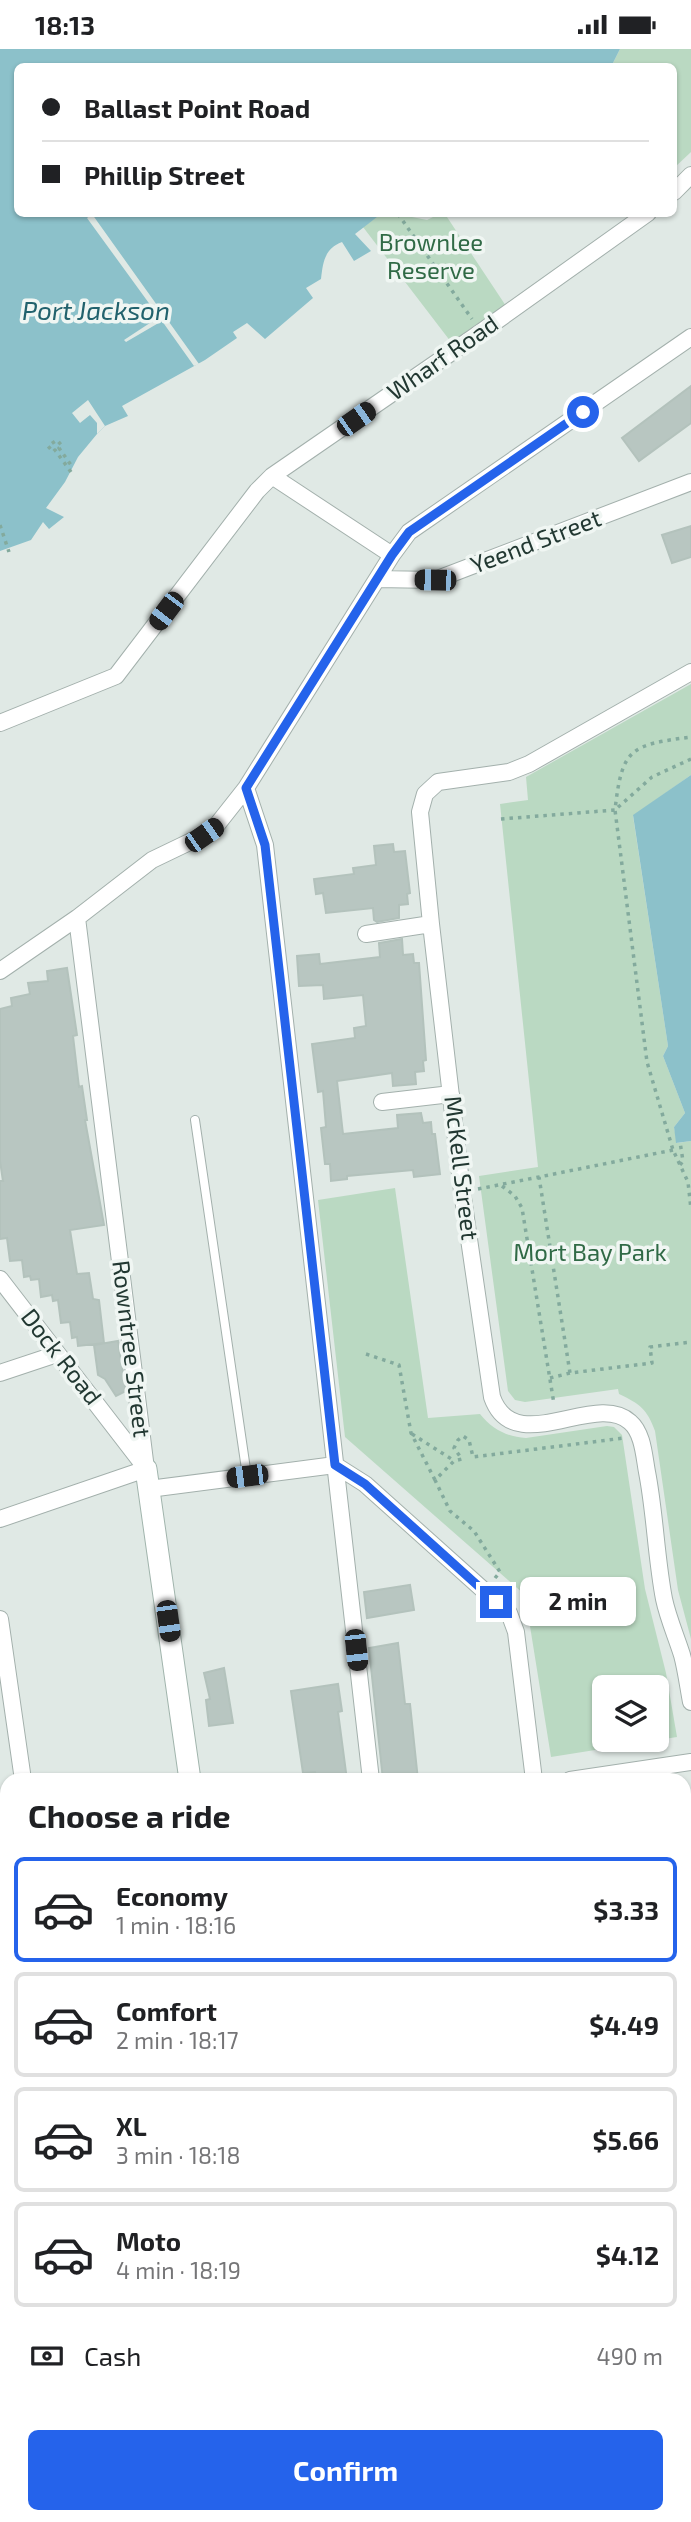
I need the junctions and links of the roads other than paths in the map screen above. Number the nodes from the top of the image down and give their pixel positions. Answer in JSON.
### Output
{"nodes":[{"id":1,"x":691,"y":175,"type":"edge"},
{"id":2,"x":677,"y":189,"type":"edge"},
{"id":3,"x":642,"y":217,"type":"edge"},
{"id":4,"x":691,"y":337,"type":"edge"},
{"id":5,"x":272,"y":476,"type":"junction"},
{"id":6,"x":691,"y":482,"type":"edge"},
{"id":7,"x":392,"y":555,"type":"junction"},
{"id":8,"x":377,"y":579,"type":"junction"},
{"id":9,"x":691,"y":672,"type":"edge"},
{"id":10,"x":0,"y":723,"type":"edge"},
{"id":11,"x":246,"y":788,"type":"junction"},
{"id":12,"x":77,"y":918,"type":"junction"},
{"id":13,"x":431,"y":924,"type":"junction"},
{"id":14,"x":366,"y":934,"type":"dead end"},
{"id":15,"x":0,"y":971,"type":"edge"},
{"id":16,"x":451,"y":1094,"type":"junction"},
{"id":17,"x":382,"y":1102,"type":"dead end"},
{"id":18,"x":195,"y":1120,"type":"dead end"},
{"id":19,"x":0,"y":1279,"type":"edge"},
{"id":20,"x":57,"y":1354,"type":"junction"},
{"id":21,"x":0,"y":1373,"type":"edge"},
{"id":22,"x":139,"y":1415,"type":"junction"},
{"id":23,"x":110,"y":1420,"type":"junction"},
{"id":24,"x":335,"y":1465,"type":"junction"},
{"id":25,"x":247,"y":1476,"type":"junction"},
{"id":26,"x":148,"y":1479,"type":"junction"},
{"id":27,"x":0,"y":1519,"type":"edge"},
{"id":28,"x":0,"y":1619,"type":"edge"},
{"id":29,"x":691,"y":1702,"type":"edge"},
{"id":30,"x":691,"y":1762,"type":"edge"},
{"id":31,"x":22,"y":1773,"type":"edge"},
{"id":32,"x":189,"y":1773,"type":"edge"},
{"id":33,"x":370,"y":1773,"type":"edge"},
{"id":34,"x":533,"y":1773,"type":"edge"},
{"id":35,"x":617,"y":1773,"type":"edge"}],
"edges":[{"from":1,"to":2,"type":"street"},
{"from":3,"to":5,"type":"street","name":"Wharf Road"},
{"from":4,"to":7,"type":"street"},
{"from":5,"to":7,"type":"street"},
{"from":5,"to":10,"type":"street","name":"Wharf Road"},
{"from":6,"to":8,"type":"street","name":"Yeend Street"},
{"from":7,"to":8,"type":"street"},
{"from":8,"to":11,"type":"street"},
{"from":9,"to":13,"type":"street","name":"McKell Street"},
{"from":11,"to":12,"type":"street"},
{"from":11,"to":24,"type":"street"},
{"from":12,"to":15,"type":"street"},
{"from":12,"to":22,"type":"street","name":"Rowntree Street"},
{"from":13,"to":14,"type":"street"},
{"from":13,"to":16,"type":"street","name":"McKell Street"},
{"from":16,"to":17,"type":"street"},
{"from":16,"to":29,"type":"street","name":"McKell Street"},
{"from":18,"to":25,"type":"lane"},
{"from":19,"to":20,"type":"street","name":"Dock Road"},
{"from":20,"to":21,"type":"street"},
{"from":20,"to":23,"type":"street","name":"Dock Road"},
{"from":22,"to":23,"type":"street"},
{"from":22,"to":26,"type":"street","name":"Rowntree Street"},
{"from":23,"to":26,"type":"street","name":"Dock Road"},
{"from":24,"to":25,"type":"street"},
{"from":24,"to":33,"type":"street"},
{"from":24,"to":34,"type":"street"},
{"from":25,"to":26,"type":"street"},
{"from":26,"to":27,"type":"street"},
{"from":26,"to":32,"type":"street","name":"Rowntree Street"},
{"from":28,"to":31,"type":"street"},
{"from":30,"to":35,"type":"street"}]}
